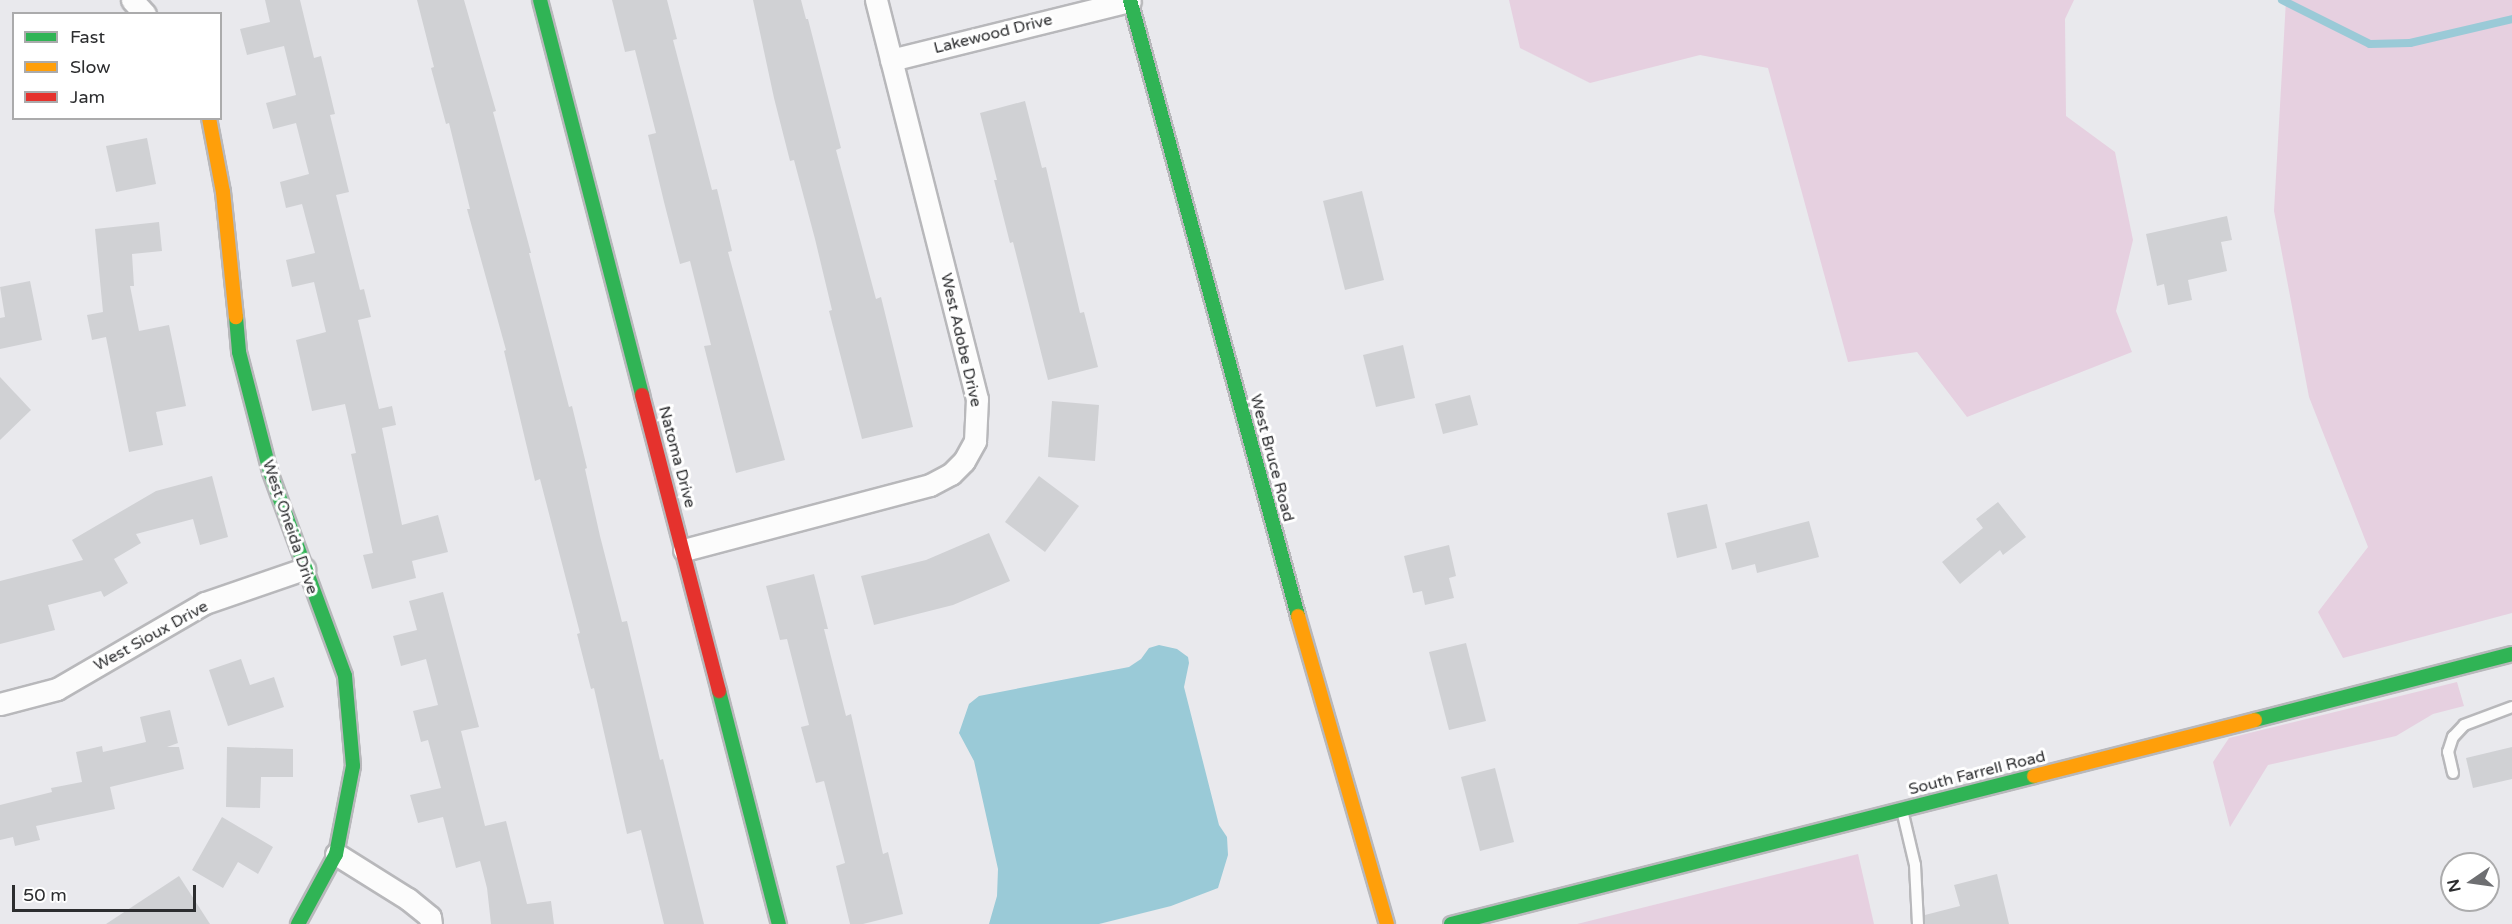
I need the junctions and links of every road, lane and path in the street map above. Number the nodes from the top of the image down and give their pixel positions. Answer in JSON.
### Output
{"nodes":[{"id":1,"x":132,"y":0,"type":"edge"},
{"id":2,"x":540,"y":0,"type":"edge"},
{"id":3,"x":876,"y":0,"type":"edge"},
{"id":4,"x":1130,"y":0,"type":"edge"},
{"id":5,"x":143,"y":12,"type":"edge"},
{"id":6,"x":891,"y":60,"type":"junction"},
{"id":7,"x":209,"y":120,"type":"edge"},
{"id":8,"x":684,"y":550,"type":"junction"},
{"id":9,"x":304,"y":569,"type":"junction"},
{"id":10,"x":2512,"y":654,"type":"edge"},
{"id":11,"x":0,"y":704,"type":"edge"},
{"id":12,"x":2512,"y":707,"type":"edge"},
{"id":13,"x":2453,"y":772,"type":"dead end"},
{"id":14,"x":1902,"y":809,"type":"junction"},
{"id":15,"x":336,"y":854,"type":"junction"},
{"id":16,"x":298,"y":924,"type":"edge"},
{"id":17,"x":431,"y":924,"type":"edge"},
{"id":18,"x":779,"y":924,"type":"edge"},
{"id":19,"x":1387,"y":924,"type":"edge"},
{"id":20,"x":1451,"y":924,"type":"edge"},
{"id":21,"x":1918,"y":924,"type":"edge"}],
"edges":[{"from":1,"to":5,"type":"street"},
{"from":2,"to":8,"type":"street","name":"Natoma Drive"},
{"from":3,"to":6,"type":"street","name":"West Adobe Drive"},
{"from":4,"to":6,"type":"street","name":"Lakewood Drive"},
{"from":4,"to":19,"type":"street","name":"West Bruce Road"},
{"from":6,"to":8,"type":"street","name":"West Adobe Drive"},
{"from":7,"to":9,"type":"street","name":"West Oneida Drive"},
{"from":8,"to":18,"type":"street","name":"Natoma Drive"},
{"from":9,"to":11,"type":"street","name":"West Sioux Drive"},
{"from":9,"to":15,"type":"street","name":"West Oneida Drive"},
{"from":10,"to":14,"type":"street","name":"South Farrell Road"},
{"from":12,"to":13,"type":"lane"},
{"from":14,"to":20,"type":"street","name":"South Farrell Road"},
{"from":14,"to":21,"type":"lane"},
{"from":15,"to":16,"type":"street","name":"West Oneida Drive"},
{"from":15,"to":17,"type":"street"}]}
